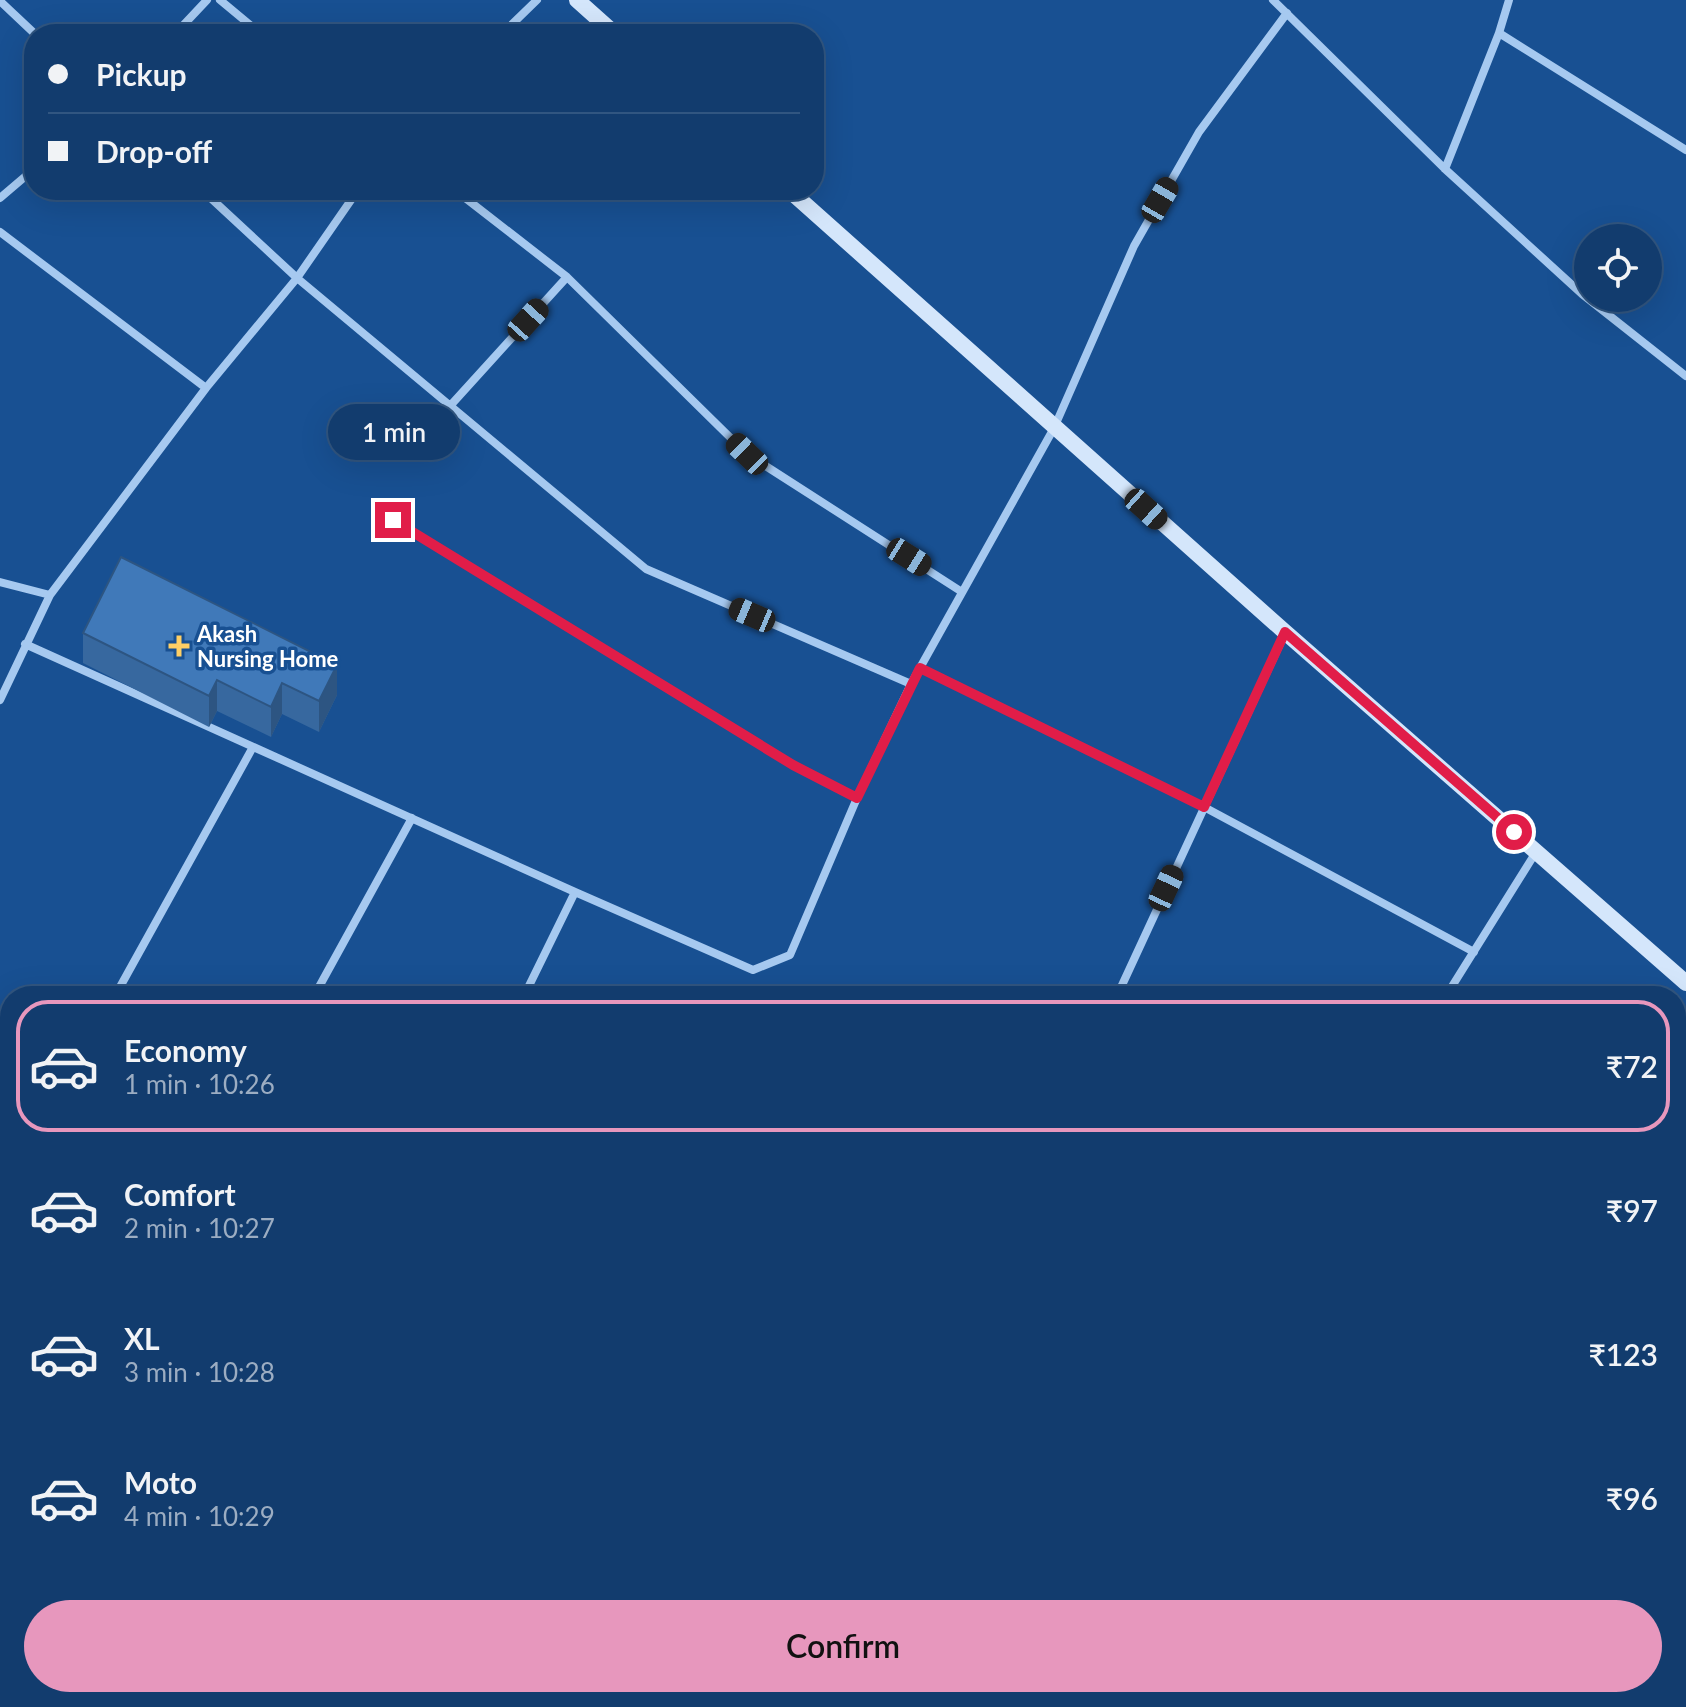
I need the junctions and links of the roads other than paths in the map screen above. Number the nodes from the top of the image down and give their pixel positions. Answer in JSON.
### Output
{"nodes":[{"id":1,"x":207,"y":0,"type":"edge"},
{"id":2,"x":220,"y":0,"type":"edge"},
{"id":3,"x":537,"y":0,"type":"edge"},
{"id":4,"x":577,"y":0,"type":"edge"},
{"id":5,"x":1273,"y":0,"type":"edge"},
{"id":6,"x":1509,"y":0,"type":"edge"},
{"id":7,"x":0,"y":1,"type":"edge"},
{"id":8,"x":1287,"y":13,"type":"junction"},
{"id":9,"x":24,"y":24,"type":"edge"},
{"id":10,"x":184,"y":24,"type":"edge"},
{"id":11,"x":249,"y":24,"type":"edge"},
{"id":12,"x":512,"y":24,"type":"edge"},
{"id":13,"x":604,"y":24,"type":"edge"},
{"id":14,"x":1499,"y":33,"type":"junction"},
{"id":15,"x":1686,"y":150,"type":"edge"},
{"id":16,"x":1445,"y":169,"type":"junction"},
{"id":17,"x":24,"y":178,"type":"edge"},
{"id":18,"x":0,"y":198,"type":"edge"},
{"id":19,"x":213,"y":200,"type":"edge"},
{"id":20,"x":351,"y":200,"type":"edge"},
{"id":21,"x":468,"y":200,"type":"edge"},
{"id":22,"x":800,"y":200,"type":"edge"},
{"id":23,"x":0,"y":232,"type":"edge"},
{"id":24,"x":567,"y":277,"type":"junction"},
{"id":25,"x":297,"y":278,"type":"junction"},
{"id":26,"x":1686,"y":376,"type":"edge"},
{"id":27,"x":206,"y":388,"type":"junction"},
{"id":28,"x":450,"y":406,"type":"junction"},
{"id":29,"x":1054,"y":428,"type":"junction"},
{"id":30,"x":393,"y":520,"type":"dead end"},
{"id":31,"x":0,"y":582,"type":"edge"},
{"id":32,"x":962,"y":592,"type":"junction"},
{"id":33,"x":50,"y":595,"type":"junction"},
{"id":34,"x":1285,"y":632,"type":"junction"},
{"id":35,"x":25,"y":644,"type":"junction"},
{"id":36,"x":920,"y":668,"type":"junction"},
{"id":37,"x":911,"y":684,"type":"junction"},
{"id":38,"x":0,"y":700,"type":"edge"},
{"id":39,"x":253,"y":747,"type":"junction"},
{"id":40,"x":857,"y":798,"type":"junction"},
{"id":41,"x":1204,"y":807,"type":"junction"},
{"id":42,"x":412,"y":818,"type":"junction"},
{"id":43,"x":1537,"y":852,"type":"junction"},
{"id":44,"x":575,"y":892,"type":"junction"},
{"id":45,"x":1474,"y":952,"type":"junction"},
{"id":46,"x":1686,"y":983,"type":"edge"},
{"id":47,"x":121,"y":986,"type":"edge"},
{"id":48,"x":320,"y":986,"type":"edge"},
{"id":49,"x":529,"y":986,"type":"edge"},
{"id":50,"x":1122,"y":986,"type":"edge"},
{"id":51,"x":1452,"y":986,"type":"edge"}],
"edges":[{"from":1,"to":10,"type":"street"},
{"from":2,"to":11,"type":"street"},
{"from":3,"to":12,"type":"street"},
{"from":4,"to":13,"type":"street"},
{"from":5,"to":8,"type":"street"},
{"from":6,"to":14,"type":"street"},
{"from":7,"to":9,"type":"street"},
{"from":8,"to":16,"type":"street"},
{"from":8,"to":29,"type":"street"},
{"from":14,"to":15,"type":"street"},
{"from":14,"to":16,"type":"street"},
{"from":16,"to":26,"type":"street"},
{"from":17,"to":18,"type":"street"},
{"from":19,"to":25,"type":"street"},
{"from":20,"to":25,"type":"street"},
{"from":21,"to":24,"type":"street"},
{"from":22,"to":29,"type":"street"},
{"from":23,"to":27,"type":"street"},
{"from":24,"to":28,"type":"street"},
{"from":24,"to":32,"type":"street"},
{"from":25,"to":27,"type":"street"},
{"from":25,"to":28,"type":"street"},
{"from":27,"to":33,"type":"street"},
{"from":28,"to":37,"type":"street"},
{"from":29,"to":32,"type":"street"},
{"from":29,"to":34,"type":"street"},
{"from":30,"to":40,"type":"street"},
{"from":31,"to":33,"type":"street"},
{"from":32,"to":36,"type":"street"},
{"from":33,"to":35,"type":"street"},
{"from":34,"to":41,"type":"street"},
{"from":34,"to":43,"type":"street"},
{"from":35,"to":38,"type":"street"},
{"from":35,"to":39,"type":"street"},
{"from":36,"to":37,"type":"street"},
{"from":36,"to":41,"type":"street"},
{"from":37,"to":40,"type":"street"},
{"from":39,"to":42,"type":"street"},
{"from":39,"to":47,"type":"street"},
{"from":40,"to":44,"type":"street"},
{"from":41,"to":45,"type":"street"},
{"from":41,"to":50,"type":"street"},
{"from":42,"to":44,"type":"street"},
{"from":42,"to":48,"type":"street"},
{"from":43,"to":45,"type":"street"},
{"from":43,"to":46,"type":"street"},
{"from":44,"to":49,"type":"street"},
{"from":45,"to":51,"type":"street"}]}
